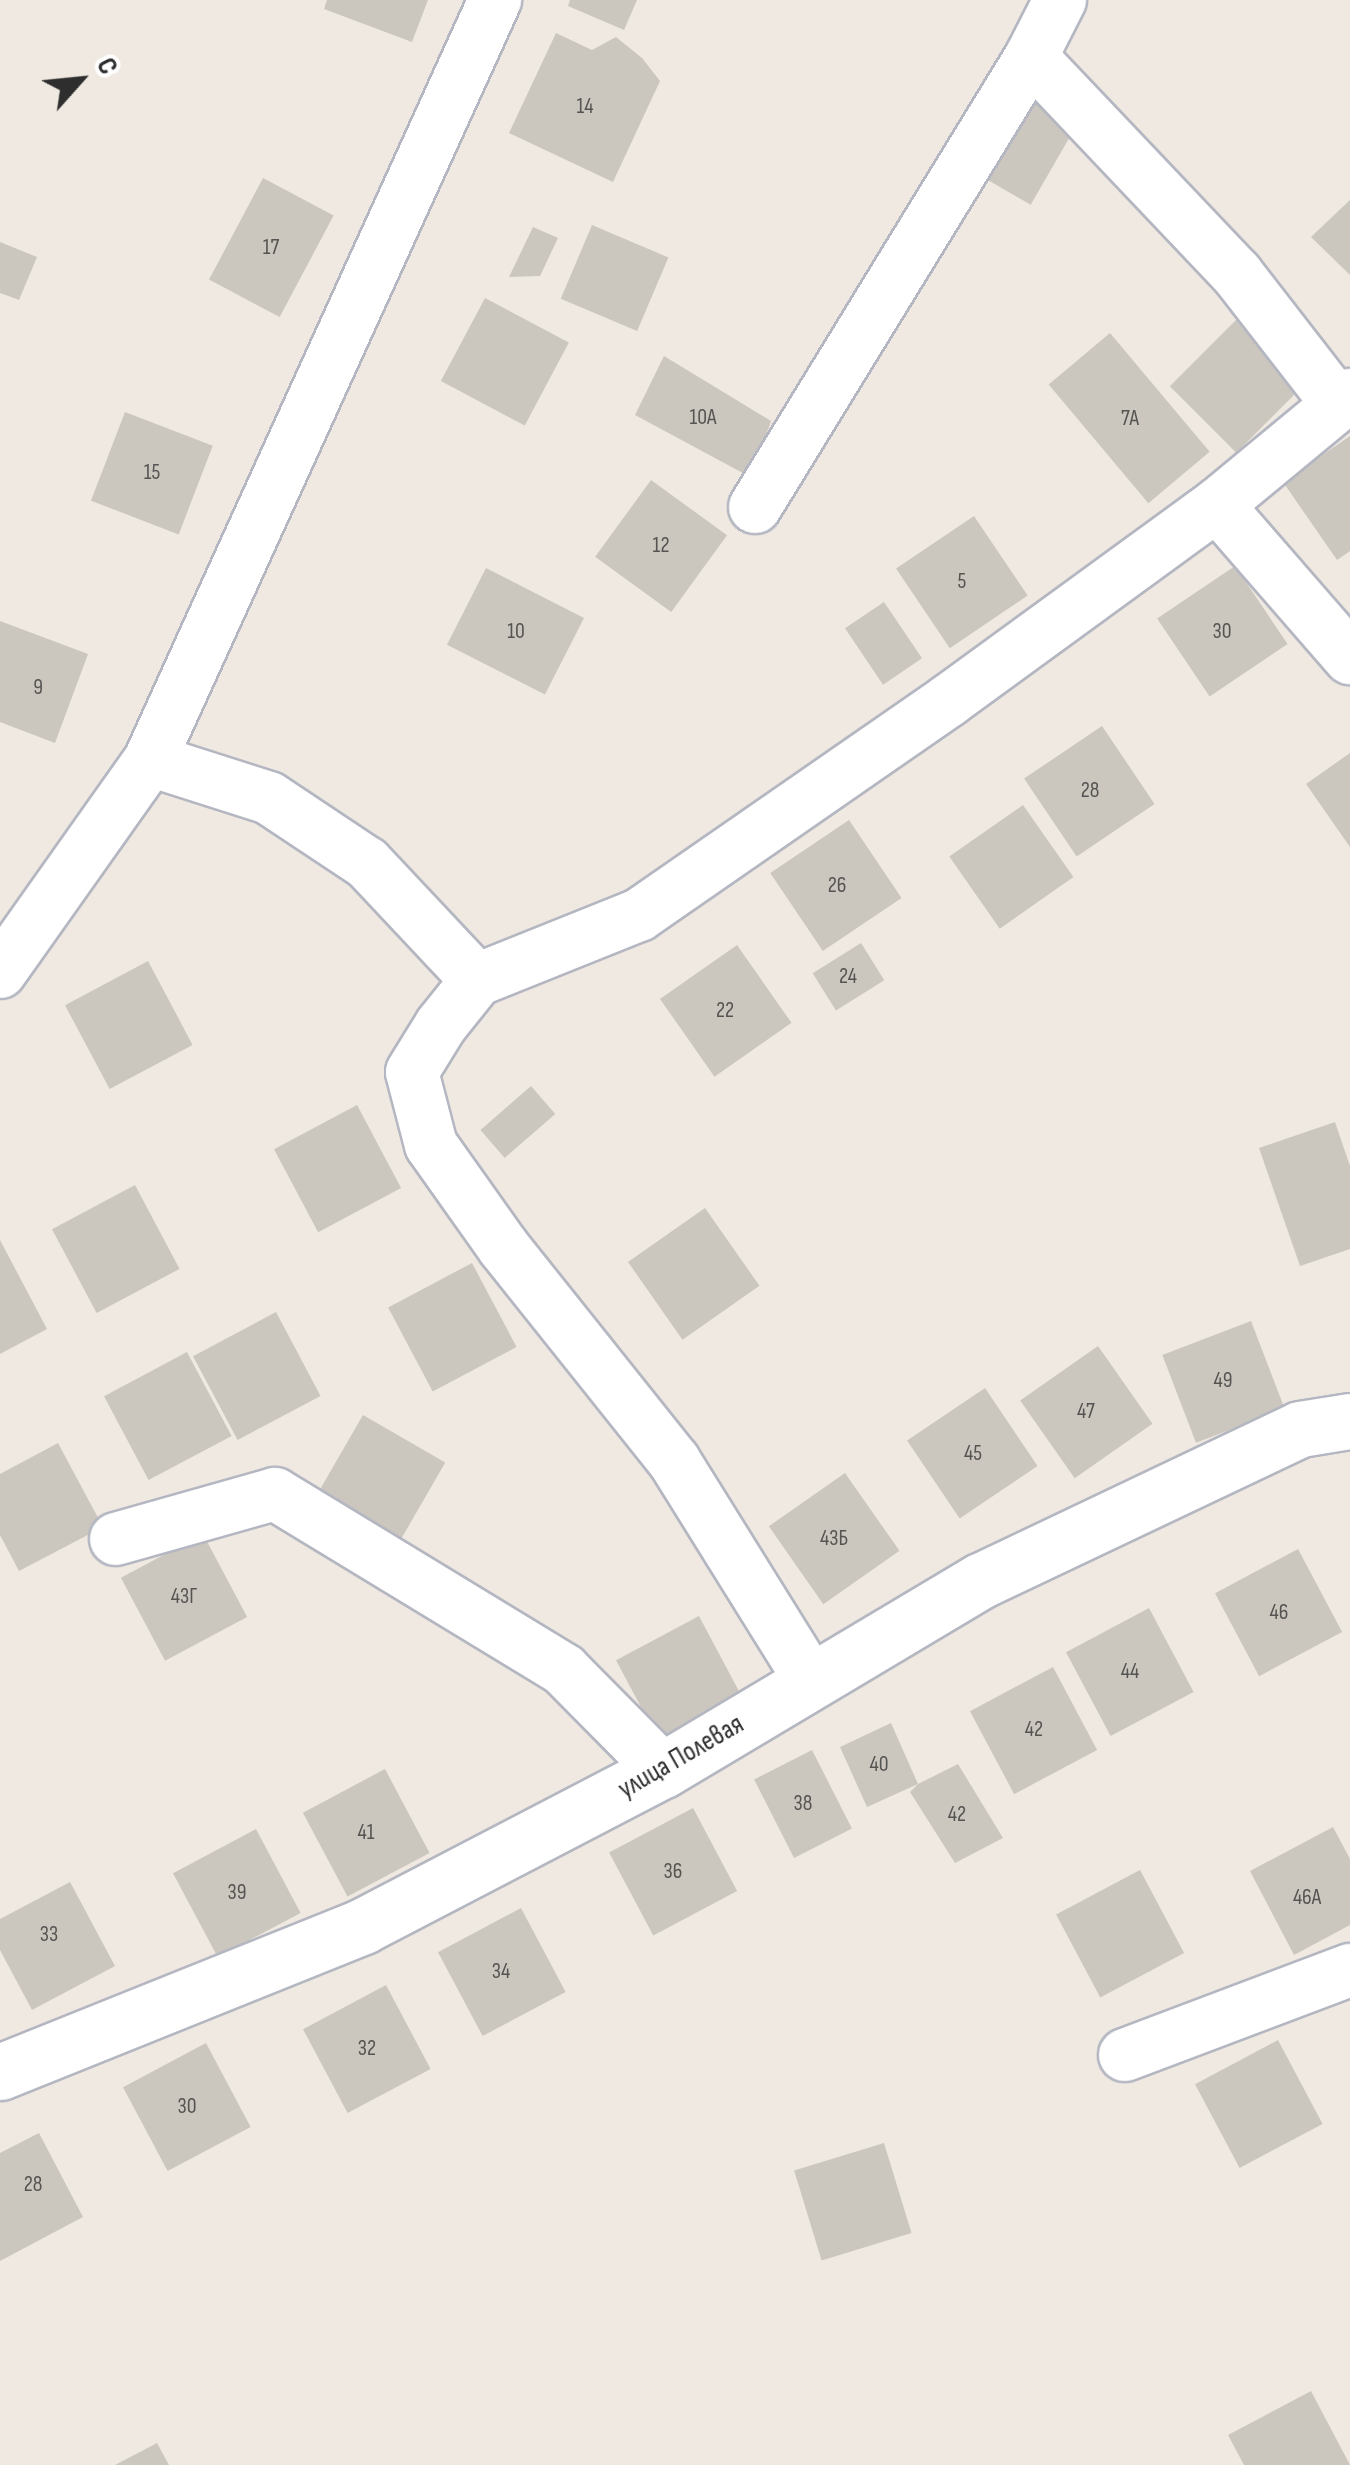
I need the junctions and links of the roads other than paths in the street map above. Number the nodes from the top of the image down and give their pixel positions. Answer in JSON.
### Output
{"nodes":[{"id":1,"x":496,"y":0,"type":"edge"},
{"id":2,"x":1060,"y":0,"type":"edge"},
{"id":3,"x":1031,"y":57,"type":"junction"},
{"id":4,"x":1344,"y":400,"type":"edge"},
{"id":5,"x":1217,"y":505,"type":"junction"},
{"id":6,"x":756,"y":507,"type":"dead end"},
{"id":7,"x":1350,"y":658,"type":"edge"},
{"id":8,"x":150,"y":760,"type":"junction"},
{"id":9,"x":0,"y":972,"type":"edge"},
{"id":10,"x":476,"y":980,"type":"junction"},
{"id":11,"x":1350,"y":1422,"type":"edge"},
{"id":12,"x":116,"y":1539,"type":"dead end"},
{"id":13,"x":810,"y":1682,"type":"junction"},
{"id":14,"x":662,"y":1770,"type":"junction"},
{"id":15,"x":1350,"y":1970,"type":"edge"},
{"id":16,"x":1125,"y":2055,"type":"dead end"},
{"id":17,"x":0,"y":2072,"type":"edge"}],
"edges":[{"from":1,"to":8,"type":"street"},
{"from":2,"to":3,"type":"street"},
{"from":3,"to":4,"type":"street"},
{"from":3,"to":6,"type":"street"},
{"from":4,"to":5,"type":"street"},
{"from":5,"to":7,"type":"street"},
{"from":5,"to":10,"type":"street"},
{"from":8,"to":9,"type":"street"},
{"from":8,"to":10,"type":"street"},
{"from":10,"to":13,"type":"street"},
{"from":11,"to":13,"type":"street","name":"улица Полевая"},
{"from":12,"to":14,"type":"street"},
{"from":13,"to":14,"type":"street","name":"улица Полевая"},
{"from":14,"to":17,"type":"street","name":"улица Полевая"},
{"from":15,"to":16,"type":"street"}]}
